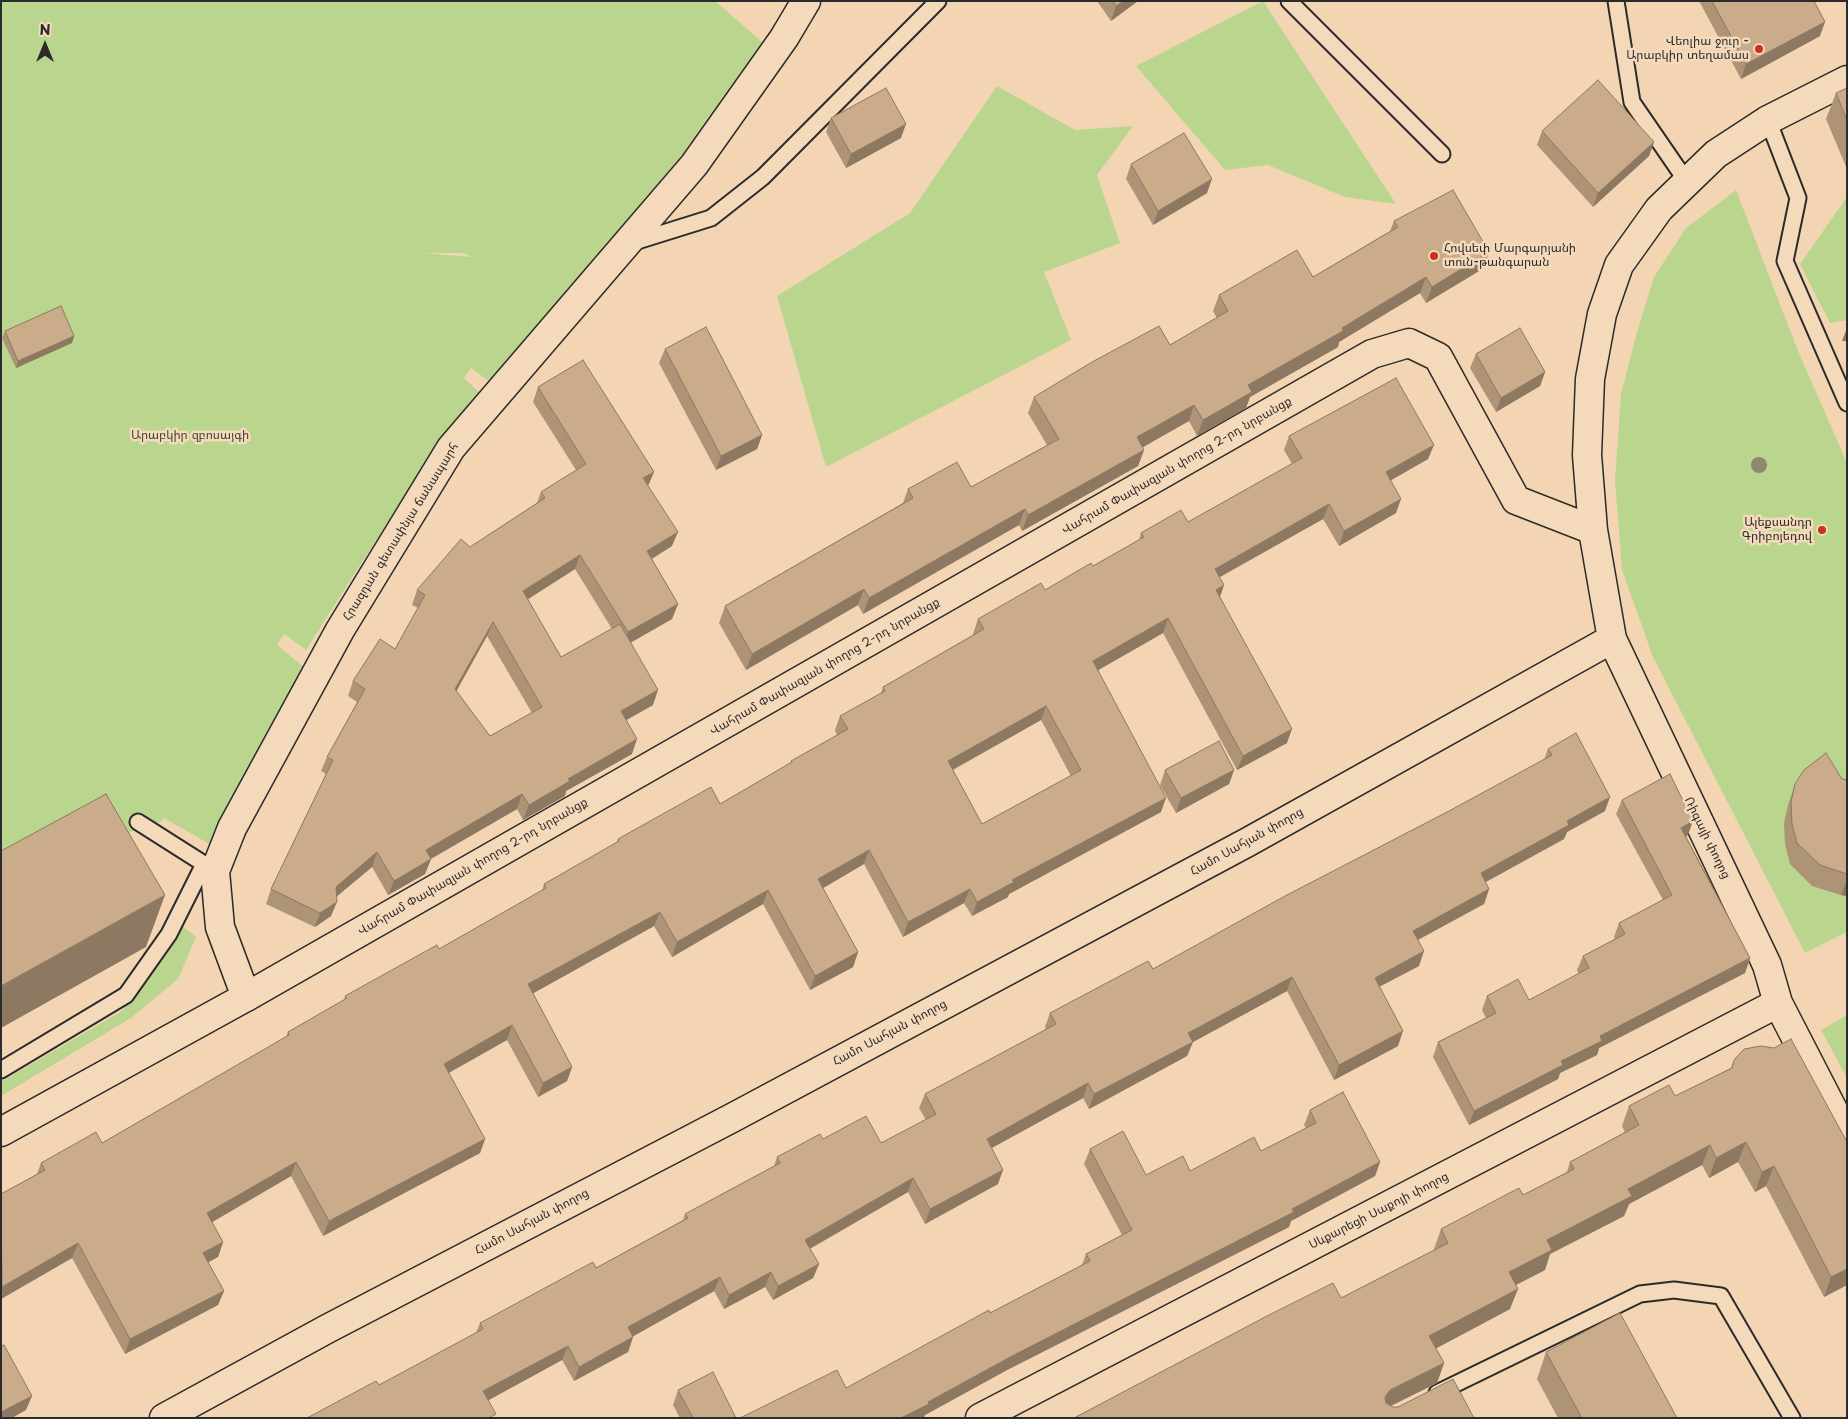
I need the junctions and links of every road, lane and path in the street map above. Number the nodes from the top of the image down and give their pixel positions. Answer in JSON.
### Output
{"nodes":[{"id":1,"x":806,"y":1,"type":"edge"},
{"id":2,"x":938,"y":1,"type":"edge"},
{"id":3,"x":1289,"y":1,"type":"edge"},
{"id":4,"x":1616,"y":1,"type":"edge"},
{"id":5,"x":1847,"y":80,"type":"edge"},
{"id":6,"x":1768,"y":120,"type":"junction"},
{"id":7,"x":1442,"y":154,"type":"dead end"},
{"id":8,"x":1687,"y":182,"type":"junction"},
{"id":9,"x":625,"y":245,"type":"junction"},
{"id":10,"x":1847,"y":403,"type":"edge"},
{"id":11,"x":1592,"y":530,"type":"junction"},
{"id":12,"x":1612,"y":639,"type":"junction"},
{"id":13,"x":138,"y":822,"type":"dead end"},
{"id":14,"x":210,"y":867,"type":"junction"},
{"id":15,"x":246,"y":997,"type":"junction"},
{"id":16,"x":1778,"y":1003,"type":"junction"},
{"id":17,"x":1,"y":1070,"type":"edge"},
{"id":18,"x":1,"y":1132,"type":"edge"},
{"id":19,"x":1847,"y":1137,"type":"edge"},
{"id":20,"x":1422,"y":1401,"type":"edge"},
{"id":21,"x":164,"y":1418,"type":"edge"},
{"id":22,"x":980,"y":1418,"type":"edge"},
{"id":23,"x":1792,"y":1418,"type":"edge"}],
"edges":[{"from":1,"to":9,"type":"street","name":"Հրազդան գետափնյա ճանապարհ"},
{"from":2,"to":9,"type":"lane"},
{"from":3,"to":7,"type":"lane"},
{"from":4,"to":8,"type":"lane"},
{"from":5,"to":6,"type":"street","name":"Ռիգայի փողոց"},
{"from":6,"to":8,"type":"street","name":"Ռիգայի փողոց"},
{"from":6,"to":10,"type":"lane"},
{"from":8,"to":11,"type":"street","name":"Ռիգայի փողոց"},
{"from":9,"to":14,"type":"street","name":"Հրազդան գետափնյա ճանապարհ"},
{"from":11,"to":12,"type":"street","name":"Ռիգայի փողոց"},
{"from":11,"to":15,"type":"street","name":"Վահրամ Փափազյան փողոց 2-րդ նրբանցք"},
{"from":12,"to":16,"type":"street","name":"Ռիգայի փողոց"},
{"from":12,"to":21,"type":"street","name":"Համո Սահյան փողոց"},
{"from":13,"to":14,"type":"lane"},
{"from":14,"to":15,"type":"street","name":"Հրազդան գետափնյա ճանապարհ"},
{"from":14,"to":17,"type":"lane"},
{"from":15,"to":18,"type":"street","name":"Վահրամ Փափազյան փողոց 2-րդ նրբանցք"},
{"from":16,"to":19,"type":"street","name":"Ռիգայի փողոց"},
{"from":16,"to":22,"type":"street","name":"Սևքարեցի Սաքոյի փողոց"},
{"from":20,"to":23,"type":"lane"}]}
